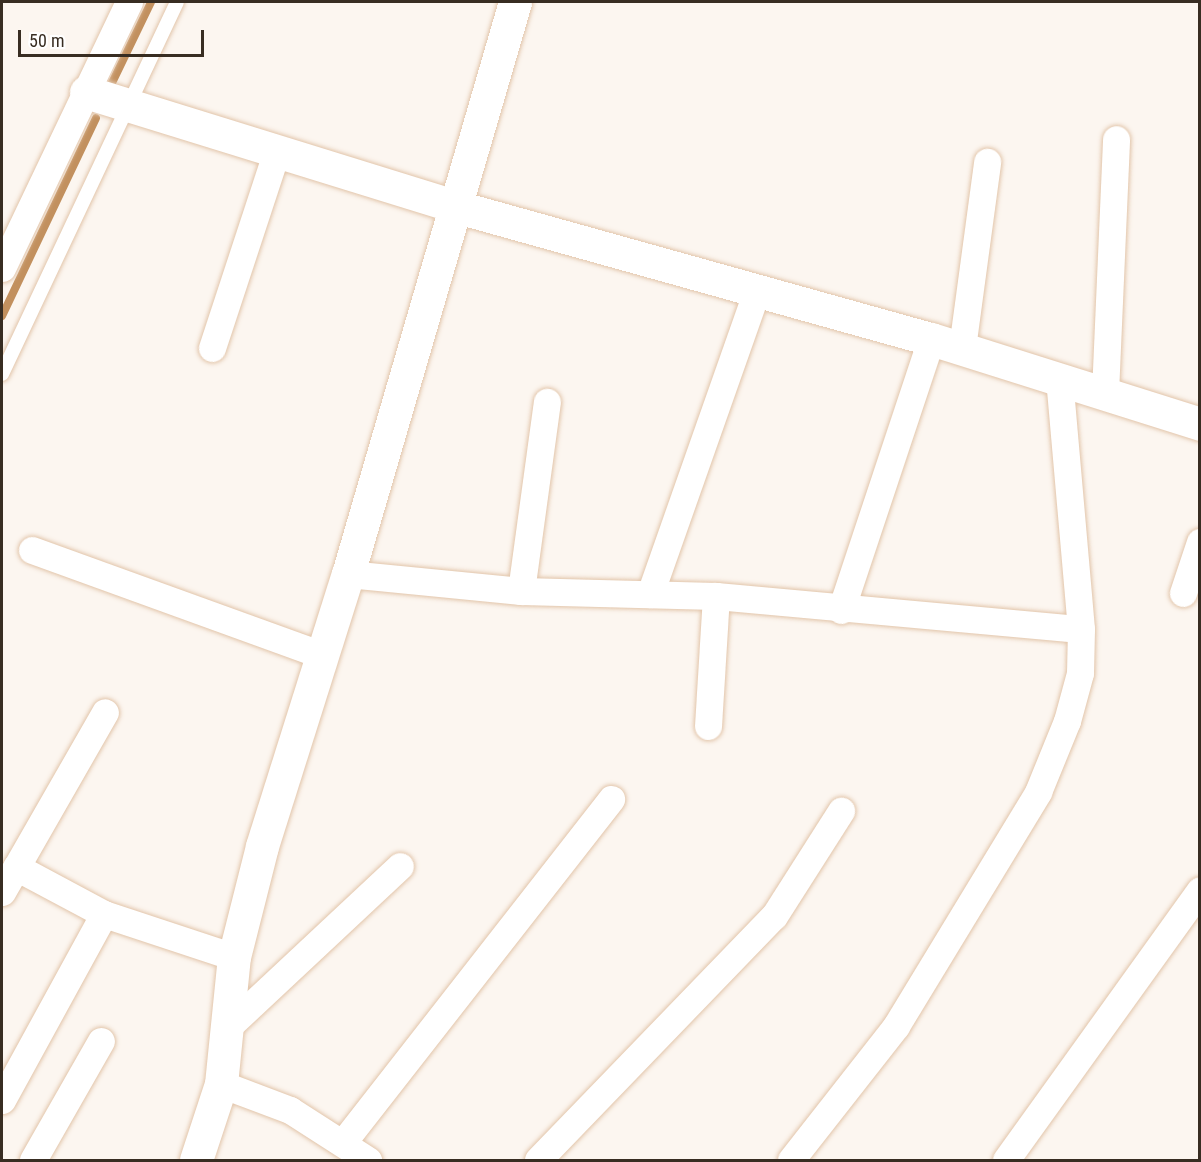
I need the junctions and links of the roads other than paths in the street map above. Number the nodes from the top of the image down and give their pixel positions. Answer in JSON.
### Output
{"nodes":[{"id":1,"x":129,"y":2,"type":"edge"},
{"id":2,"x":177,"y":2,"type":"edge"},
{"id":3,"x":515,"y":2,"type":"edge"},
{"id":4,"x":86,"y":92,"type":"junction"},
{"id":5,"x":128,"y":106,"type":"junction"},
{"id":6,"x":1116,"y":139,"type":"dead end"},
{"id":7,"x":277,"y":150,"type":"junction"},
{"id":8,"x":987,"y":162,"type":"dead end"},
{"id":9,"x":454,"y":206,"type":"junction"},
{"id":10,"x":28,"y":213,"type":"junction"},
{"id":11,"x":2,"y":218,"type":"edge"},
{"id":12,"x":2,"y":268,"type":"edge"},
{"id":13,"x":757,"y":290,"type":"junction"},
{"id":14,"x":946,"y":344,"type":"junction"},
{"id":15,"x":212,"y":348,"type":"dead end"},
{"id":16,"x":2,"y":374,"type":"edge"},
{"id":17,"x":1059,"y":378,"type":"junction"},
{"id":18,"x":1105,"y":393,"type":"junction"},
{"id":19,"x":547,"y":402,"type":"dead end"},
{"id":20,"x":1200,"y":424,"type":"edge"},
{"id":21,"x":1200,"y":542,"type":"edge"},
{"id":22,"x":32,"y":550,"type":"dead end"},
{"id":23,"x":348,"y":574,"type":"junction"},
{"id":24,"x":521,"y":591,"type":"junction"},
{"id":25,"x":1183,"y":593,"type":"dead end"},
{"id":26,"x":650,"y":594,"type":"junction"},
{"id":27,"x":716,"y":596,"type":"junction"},
{"id":28,"x":841,"y":610,"type":"junction"},
{"id":29,"x":1081,"y":629,"type":"junction"},
{"id":30,"x":320,"y":654,"type":"junction"},
{"id":31,"x":105,"y":712,"type":"dead end"},
{"id":32,"x":708,"y":726,"type":"dead end"},
{"id":33,"x":611,"y":799,"type":"dead end"},
{"id":34,"x":841,"y":811,"type":"dead end"},
{"id":35,"x":400,"y":866,"type":"dead end"},
{"id":36,"x":16,"y":867,"type":"junction"},
{"id":37,"x":1200,"y":890,"type":"edge"},
{"id":38,"x":2,"y":892,"type":"edge"},
{"id":39,"x":104,"y":914,"type":"junction"},
{"id":40,"x":234,"y":957,"type":"junction"},
{"id":41,"x":230,"y":1026,"type":"junction"},
{"id":42,"x":101,"y":1041,"type":"dead end"},
{"id":43,"x":221,"y":1084,"type":"junction"},
{"id":44,"x":2,"y":1100,"type":"edge"},
{"id":45,"x":344,"y":1141,"type":"junction"},
{"id":46,"x":33,"y":1161,"type":"edge"},
{"id":47,"x":196,"y":1161,"type":"edge"},
{"id":48,"x":368,"y":1161,"type":"edge"},
{"id":49,"x":538,"y":1161,"type":"edge"},
{"id":50,"x":791,"y":1161,"type":"edge"},
{"id":51,"x":1006,"y":1161,"type":"edge"}],
"edges":[{"from":1,"to":4,"type":"street"},
{"from":2,"to":5,"type":"lane"},
{"from":3,"to":9,"type":"street"},
{"from":4,"to":5,"type":"street"},
{"from":4,"to":10,"type":"street"},
{"from":5,"to":7,"type":"street"},
{"from":5,"to":16,"type":"lane"},
{"from":6,"to":18,"type":"street"},
{"from":7,"to":9,"type":"street"},
{"from":7,"to":15,"type":"street"},
{"from":8,"to":14,"type":"street"},
{"from":9,"to":13,"type":"street"},
{"from":9,"to":23,"type":"street"},
{"from":10,"to":11,"type":"street"},
{"from":10,"to":12,"type":"street"},
{"from":13,"to":14,"type":"street"},
{"from":13,"to":26,"type":"street"},
{"from":14,"to":17,"type":"street"},
{"from":14,"to":28,"type":"street"},
{"from":17,"to":18,"type":"street"},
{"from":17,"to":29,"type":"street"},
{"from":18,"to":20,"type":"street"},
{"from":19,"to":24,"type":"street"},
{"from":21,"to":25,"type":"street"},
{"from":22,"to":30,"type":"street"},
{"from":23,"to":24,"type":"street"},
{"from":23,"to":30,"type":"street"},
{"from":24,"to":26,"type":"street"},
{"from":26,"to":27,"type":"street"},
{"from":27,"to":28,"type":"street"},
{"from":27,"to":32,"type":"street"},
{"from":28,"to":29,"type":"street"},
{"from":29,"to":50,"type":"street"},
{"from":30,"to":40,"type":"street"},
{"from":31,"to":36,"type":"street"},
{"from":33,"to":45,"type":"street"},
{"from":34,"to":49,"type":"street"},
{"from":35,"to":41,"type":"street"},
{"from":36,"to":38,"type":"street"},
{"from":36,"to":39,"type":"street"},
{"from":37,"to":51,"type":"street"},
{"from":39,"to":40,"type":"street"},
{"from":39,"to":44,"type":"street"},
{"from":40,"to":41,"type":"street"},
{"from":41,"to":43,"type":"street"},
{"from":42,"to":46,"type":"street"},
{"from":43,"to":45,"type":"street"},
{"from":43,"to":47,"type":"street"},
{"from":45,"to":48,"type":"street"}]}
